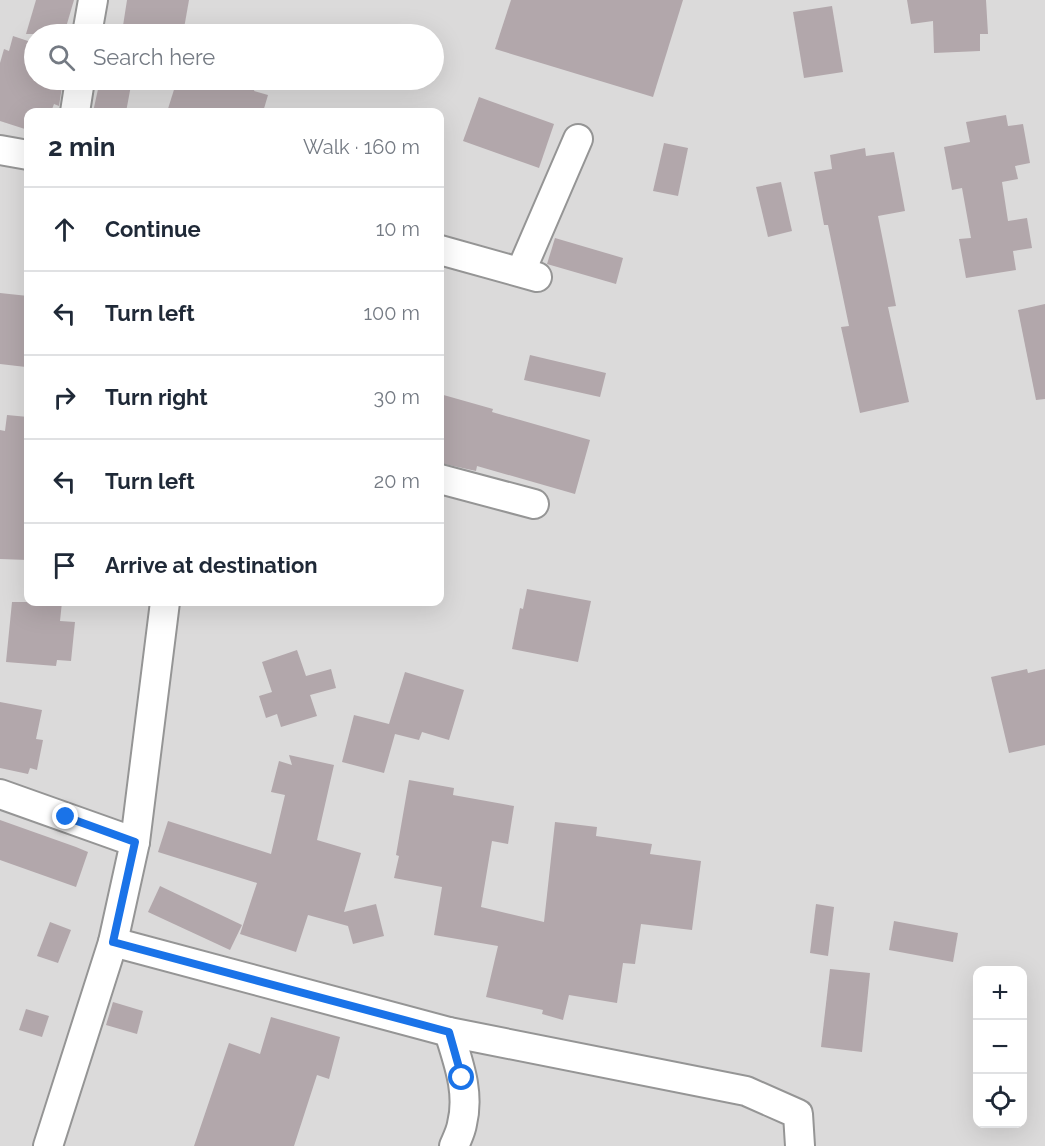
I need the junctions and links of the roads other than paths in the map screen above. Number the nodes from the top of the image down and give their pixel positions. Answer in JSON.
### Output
{"nodes":[{"id":1,"x":93,"y":0,"type":"edge"},
{"id":2,"x":89,"y":24,"type":"edge"},
{"id":3,"x":78,"y":90,"type":"edge"},
{"id":4,"x":76,"y":108,"type":"edge"},
{"id":5,"x":578,"y":139,"type":"dead end"},
{"id":6,"x":0,"y":150,"type":"edge"},
{"id":7,"x":24,"y":154,"type":"edge"},
{"id":8,"x":444,"y":251,"type":"edge"},
{"id":9,"x":444,"y":480,"type":"edge"},
{"id":10,"x":534,"y":504,"type":"dead end"},
{"id":11,"x":164,"y":606,"type":"edge"},
{"id":12,"x":0,"y":794,"type":"edge"},
{"id":13,"x":135,"y":842,"type":"junction"},
{"id":14,"x":113,"y":942,"type":"junction"},
{"id":15,"x":449,"y":1032,"type":"junction"},
{"id":16,"x":48,"y":1146,"type":"edge"},
{"id":17,"x":454,"y":1146,"type":"edge"},
{"id":18,"x":800,"y":1146,"type":"edge"}],
"edges":[{"from":1,"to":2,"type":"street"},
{"from":3,"to":4,"type":"street"},
{"from":5,"to":8,"type":"street"},
{"from":6,"to":7,"type":"street"},
{"from":9,"to":10,"type":"street"},
{"from":11,"to":13,"type":"street"},
{"from":12,"to":13,"type":"street"},
{"from":13,"to":14,"type":"street"},
{"from":14,"to":15,"type":"street"},
{"from":14,"to":16,"type":"street"},
{"from":15,"to":17,"type":"street"},
{"from":15,"to":18,"type":"street"}]}
